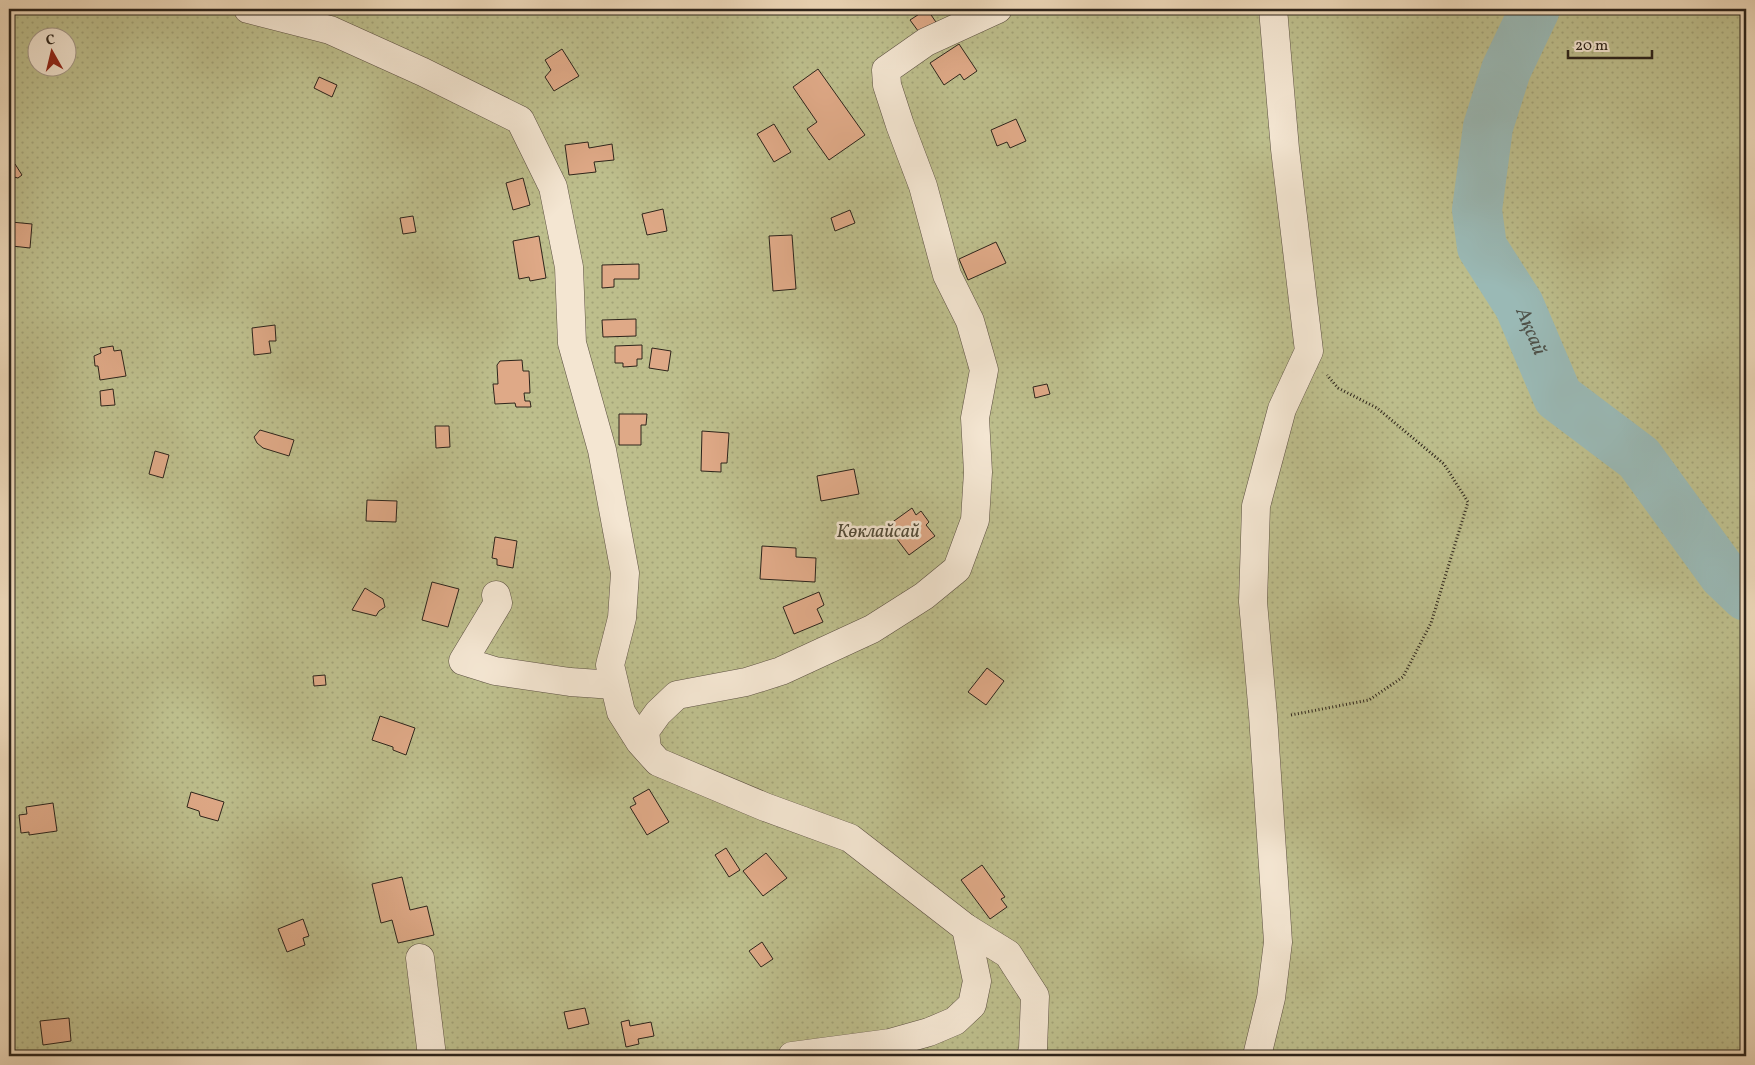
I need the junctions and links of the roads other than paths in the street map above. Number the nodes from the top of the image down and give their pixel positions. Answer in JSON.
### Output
{"nodes":[{"id":1,"x":248,"y":9,"type":"edge"},
{"id":2,"x":998,"y":9,"type":"edge"},
{"id":3,"x":1273,"y":9,"type":"edge"},
{"id":4,"x":496,"y":595,"type":"dead end"},
{"id":5,"x":614,"y":684,"type":"junction"},
{"id":6,"x":647,"y":750,"type":"junction"},
{"id":7,"x":966,"y":928,"type":"junction"},
{"id":8,"x":420,"y":958,"type":"dead end"},
{"id":9,"x":913,"y":1036,"type":"junction"},
{"id":10,"x":432,"y":1056,"type":"edge"},
{"id":11,"x":792,"y":1056,"type":"edge"},
{"id":12,"x":893,"y":1056,"type":"edge"},
{"id":13,"x":1031,"y":1056,"type":"edge"},
{"id":14,"x":1257,"y":1056,"type":"edge"}],
"edges":[{"from":1,"to":5,"type":"street"},
{"from":2,"to":6,"type":"street"},
{"from":3,"to":14,"type":"street"},
{"from":4,"to":5,"type":"street"},
{"from":5,"to":6,"type":"street"},
{"from":6,"to":7,"type":"street"},
{"from":7,"to":9,"type":"street"},
{"from":7,"to":13,"type":"street"},
{"from":8,"to":10,"type":"street"},
{"from":9,"to":11,"type":"street"},
{"from":9,"to":12,"type":"street"}]}
